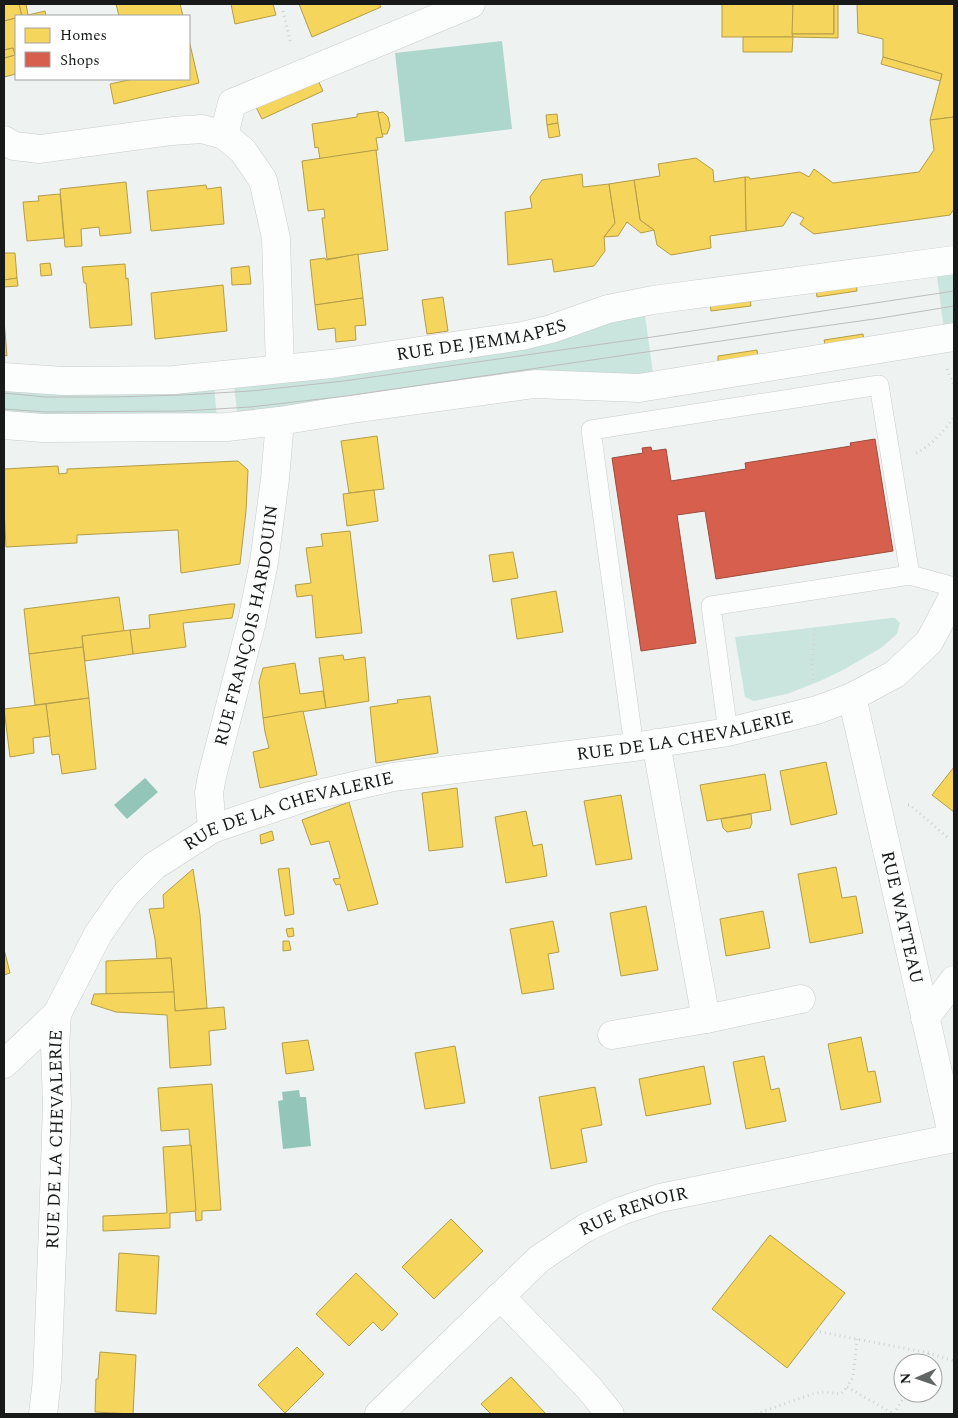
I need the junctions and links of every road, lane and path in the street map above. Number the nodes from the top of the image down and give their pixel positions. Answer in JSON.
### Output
{"nodes":[{"id":1,"x":472,"y":4,"type":"edge"},
{"id":2,"x":283,"y":11,"type":"dead end"},
{"id":3,"x":300,"y":74,"type":"junction"},
{"id":4,"x":224,"y":135,"type":"junction"},
{"id":5,"x":4,"y":140,"type":"edge"},
{"id":6,"x":954,"y":260,"type":"edge"},
{"id":7,"x":954,"y":338,"type":"edge"},
{"id":8,"x":280,"y":369,"type":"junction"},
{"id":9,"x":4,"y":377,"type":"edge"},
{"id":10,"x":954,"y":417,"type":"edge"},
{"id":11,"x":280,"y":421,"type":"junction"},
{"id":12,"x":4,"y":425,"type":"edge"},
{"id":13,"x":892,"y":462,"type":"junction"},
{"id":14,"x":910,"y":575,"type":"junction"},
{"id":15,"x":954,"y":587,"type":"edge"},
{"id":16,"x":954,"y":595,"type":"edge"},
{"id":17,"x":815,"y":628,"type":"dead end"},
{"id":18,"x":852,"y":697,"type":"junction"},
{"id":19,"x":817,"y":710,"type":"junction"},
{"id":20,"x":728,"y":732,"type":"junction"},
{"id":21,"x":645,"y":745,"type":"junction"},
{"id":22,"x":878,"y":813,"type":"junction"},
{"id":23,"x":212,"y":829,"type":"junction"},
{"id":24,"x":948,"y":838,"type":"dead end"},
{"id":25,"x":954,"y":980,"type":"edge"},
{"id":26,"x":801,"y":999,"type":"dead end"},
{"id":27,"x":57,"y":1014,"type":"junction"},
{"id":28,"x":925,"y":1018,"type":"junction"},
{"id":29,"x":706,"y":1019,"type":"junction"},
{"id":30,"x":612,"y":1035,"type":"dead end"},
{"id":31,"x":4,"y":1064,"type":"edge"},
{"id":32,"x":954,"y":1138,"type":"edge"},
{"id":33,"x":500,"y":1296,"type":"junction"},
{"id":34,"x":815,"y":1332,"type":"dead end"},
{"id":35,"x":857,"y":1340,"type":"junction"},
{"id":36,"x":929,"y":1353,"type":"edge"},
{"id":37,"x":847,"y":1387,"type":"junction"},
{"id":38,"x":900,"y":1403,"type":"edge"},
{"id":39,"x":43,"y":1414,"type":"edge"},
{"id":40,"x":378,"y":1414,"type":"edge"},
{"id":41,"x":610,"y":1414,"type":"edge"},
{"id":42,"x":756,"y":1414,"type":"edge"},
{"id":43,"x":894,"y":1414,"type":"edge"}],
"edges":[{"from":1,"to":3,"type":"street"},
{"from":2,"to":3,"type":"path"},
{"from":3,"to":4,"type":"street"},
{"from":4,"to":5,"type":"street"},
{"from":4,"to":8,"type":"street"},
{"from":6,"to":8,"type":"street","name":"RUE DE JEMMAPES"},
{"from":7,"to":11,"type":"street"},
{"from":8,"to":9,"type":"street","name":"RUE DE JEMMAPES"},
{"from":10,"to":13,"type":"path"},
{"from":11,"to":12,"type":"street"},
{"from":11,"to":23,"type":"street","name":"RUE FRANÇOIS HARDOUIN"},
{"from":13,"to":14,"type":"lane"},
{"from":13,"to":21,"type":"lane"},
{"from":14,"to":15,"type":"lane"},
{"from":14,"to":20,"type":"lane"},
{"from":16,"to":18,"type":"street","name":"RUE DE LA CHEVALERIE"},
{"from":17,"to":19,"type":"path"},
{"from":18,"to":19,"type":"street","name":"RUE DE LA CHEVALERIE"},
{"from":18,"to":22,"type":"street","name":"RUE WATTEAU"},
{"from":19,"to":20,"type":"street","name":"RUE DE LA CHEVALERIE"},
{"from":20,"to":21,"type":"street","name":"RUE DE LA CHEVALERIE"},
{"from":21,"to":23,"type":"street","name":"RUE DE LA CHEVALERIE"},
{"from":21,"to":29,"type":"street"},
{"from":22,"to":24,"type":"path"},
{"from":22,"to":28,"type":"street","name":"RUE WATTEAU"},
{"from":23,"to":27,"type":"street","name":"RUE DE LA CHEVALERIE"},
{"from":25,"to":28,"type":"street"},
{"from":26,"to":29,"type":"street"},
{"from":27,"to":31,"type":"street"},
{"from":27,"to":39,"type":"street","name":"RUE DE LA CHEVALERIE"},
{"from":28,"to":32,"type":"street","name":"RUE WATTEAU"},
{"from":29,"to":30,"type":"street"},
{"from":32,"to":33,"type":"street","name":"RUE RENOIR"},
{"from":33,"to":40,"type":"street","name":"RUE RENOIR"},
{"from":33,"to":41,"type":"street"},
{"from":34,"to":35,"type":"path"},
{"from":35,"to":36,"type":"path"},
{"from":35,"to":37,"type":"path"},
{"from":37,"to":42,"type":"path"},
{"from":37,"to":43,"type":"path"},
{"from":38,"to":43,"type":"path"}]}
